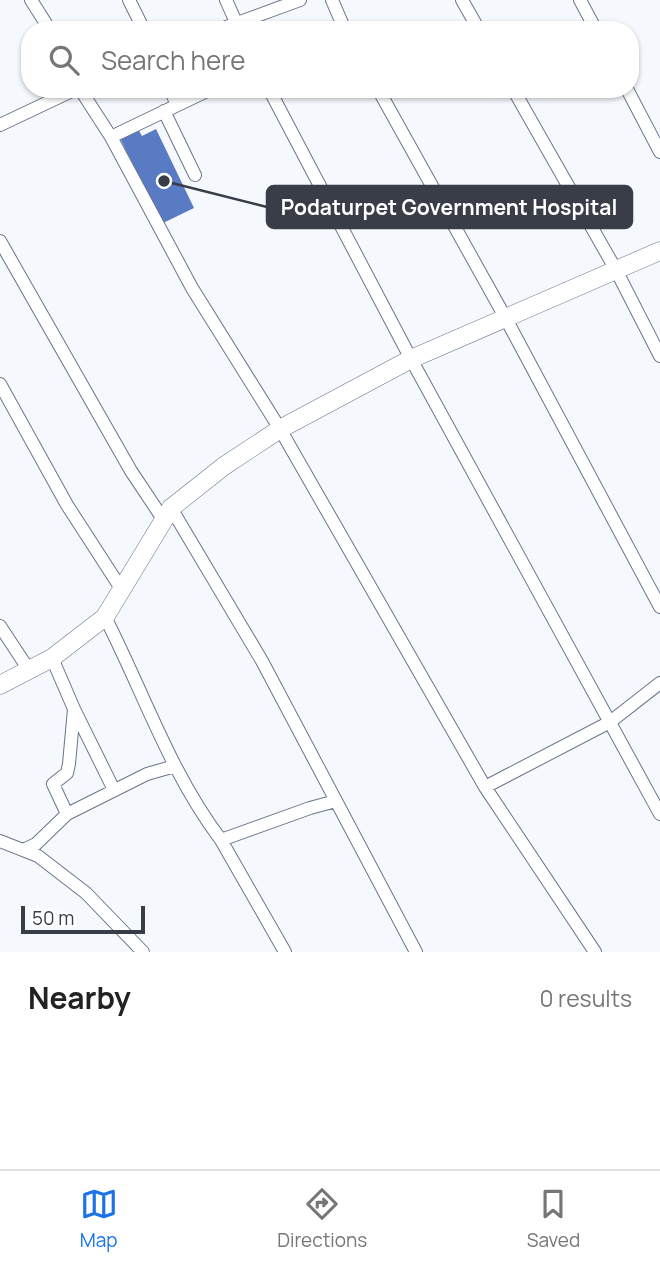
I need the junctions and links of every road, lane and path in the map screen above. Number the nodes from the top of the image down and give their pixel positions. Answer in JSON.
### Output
{"nodes":[{"id":1,"x":31,"y":0,"type":"edge"},
{"id":2,"x":129,"y":0,"type":"edge"},
{"id":3,"x":226,"y":0,"type":"edge"},
{"id":4,"x":300,"y":0,"type":"edge"},
{"id":5,"x":332,"y":0,"type":"edge"},
{"id":6,"x":461,"y":0,"type":"edge"},
{"id":7,"x":580,"y":0,"type":"edge"},
{"id":8,"x":44,"y":21,"type":"edge"},
{"id":9,"x":140,"y":21,"type":"edge"},
{"id":10,"x":236,"y":21,"type":"edge"},
{"id":11,"x":250,"y":21,"type":"edge"},
{"id":12,"x":341,"y":21,"type":"edge"},
{"id":13,"x":474,"y":21,"type":"edge"},
{"id":14,"x":591,"y":21,"type":"edge"},
{"id":15,"x":58,"y":98,"type":"edge"},
{"id":16,"x":84,"y":98,"type":"edge"},
{"id":17,"x":174,"y":98,"type":"edge"},
{"id":18,"x":192,"y":98,"type":"edge"},
{"id":19,"x":274,"y":98,"type":"edge"},
{"id":20,"x":383,"y":98,"type":"edge"},
{"id":21,"x":518,"y":98,"type":"edge"},
{"id":22,"x":632,"y":98,"type":"edge"},
{"id":23,"x":177,"y":105,"type":"junction"},
{"id":24,"x":164,"y":111,"type":"junction"},
{"id":25,"x":0,"y":125,"type":"edge"},
{"id":26,"x":111,"y":137,"type":"junction"},
{"id":27,"x":660,"y":152,"type":"edge"},
{"id":28,"x":195,"y":175,"type":"dead end"},
{"id":29,"x":0,"y":241,"type":"edge"},
{"id":30,"x":660,"y":251,"type":"edge"},
{"id":31,"x":616,"y":270,"type":"junction"},
{"id":32,"x":505,"y":317,"type":"junction"},
{"id":33,"x":660,"y":356,"type":"edge"},
{"id":34,"x":411,"y":359,"type":"junction"},
{"id":35,"x":0,"y":384,"type":"edge"},
{"id":36,"x":280,"y":429,"type":"junction"},
{"id":37,"x":167,"y":514,"type":"junction"},
{"id":38,"x":122,"y":590,"type":"junction"},
{"id":39,"x":660,"y":607,"type":"edge"},
{"id":40,"x":105,"y":617,"type":"junction"},
{"id":41,"x":0,"y":626,"type":"edge"},
{"id":42,"x":52,"y":657,"type":"junction"},
{"id":43,"x":29,"y":670,"type":"junction"},
{"id":44,"x":660,"y":683,"type":"edge"},
{"id":45,"x":0,"y":685,"type":"edge"},
{"id":46,"x":74,"y":709,"type":"junction"},
{"id":47,"x":610,"y":722,"type":"junction"},
{"id":48,"x":176,"y":766,"type":"junction"},
{"id":49,"x":485,"y":787,"type":"junction"},
{"id":50,"x":114,"y":790,"type":"junction"},
{"id":51,"x":336,"y":801,"type":"junction"},
{"id":52,"x":67,"y":814,"type":"junction"},
{"id":53,"x":660,"y":814,"type":"edge"},
{"id":54,"x":220,"y":840,"type":"junction"},
{"id":55,"x":0,"y":841,"type":"edge"},
{"id":56,"x":23,"y":850,"type":"junction"},
{"id":57,"x":143,"y":952,"type":"edge"},
{"id":58,"x":285,"y":952,"type":"edge"},
{"id":59,"x":416,"y":952,"type":"edge"},
{"id":60,"x":595,"y":952,"type":"edge"}],
"edges":[{"from":1,"to":8,"type":"street"},
{"from":2,"to":9,"type":"street"},
{"from":3,"to":10,"type":"street"},
{"from":4,"to":11,"type":"street"},
{"from":5,"to":12,"type":"street"},
{"from":6,"to":13,"type":"street"},
{"from":7,"to":14,"type":"street"},
{"from":15,"to":25,"type":"street"},
{"from":16,"to":26,"type":"street"},
{"from":17,"to":23,"type":"street"},
{"from":18,"to":23,"type":"street"},
{"from":19,"to":34,"type":"street"},
{"from":20,"to":32,"type":"street"},
{"from":21,"to":31,"type":"street"},
{"from":22,"to":27,"type":"street"},
{"from":23,"to":24,"type":"street"},
{"from":24,"to":26,"type":"street"},
{"from":24,"to":28,"type":"street"},
{"from":26,"to":36,"type":"street"},
{"from":29,"to":37,"type":"street"},
{"from":30,"to":31,"type":"main road"},
{"from":31,"to":32,"type":"main road"},
{"from":31,"to":33,"type":"street"},
{"from":32,"to":34,"type":"main road"},
{"from":32,"to":39,"type":"street"},
{"from":34,"to":36,"type":"main road"},
{"from":34,"to":47,"type":"street"},
{"from":35,"to":38,"type":"street"},
{"from":36,"to":37,"type":"main road"},
{"from":36,"to":49,"type":"street"},
{"from":37,"to":38,"type":"main road"},
{"from":37,"to":51,"type":"street"},
{"from":38,"to":40,"type":"main road"},
{"from":40,"to":42,"type":"main road"},
{"from":40,"to":48,"type":"street"},
{"from":41,"to":43,"type":"street"},
{"from":42,"to":43,"type":"main road"},
{"from":42,"to":46,"type":"street"},
{"from":43,"to":45,"type":"main road"},
{"from":44,"to":47,"type":"street"},
{"from":46,"to":50,"type":"street"},
{"from":46,"to":52,"type":"street"},
{"from":47,"to":49,"type":"street"},
{"from":47,"to":53,"type":"street"},
{"from":48,"to":50,"type":"street"},
{"from":48,"to":54,"type":"street"},
{"from":49,"to":60,"type":"street"},
{"from":50,"to":52,"type":"street"},
{"from":51,"to":54,"type":"street"},
{"from":51,"to":59,"type":"street"},
{"from":52,"to":56,"type":"street"},
{"from":54,"to":58,"type":"street"},
{"from":55,"to":56,"type":"street"},
{"from":56,"to":57,"type":"street"}]}
